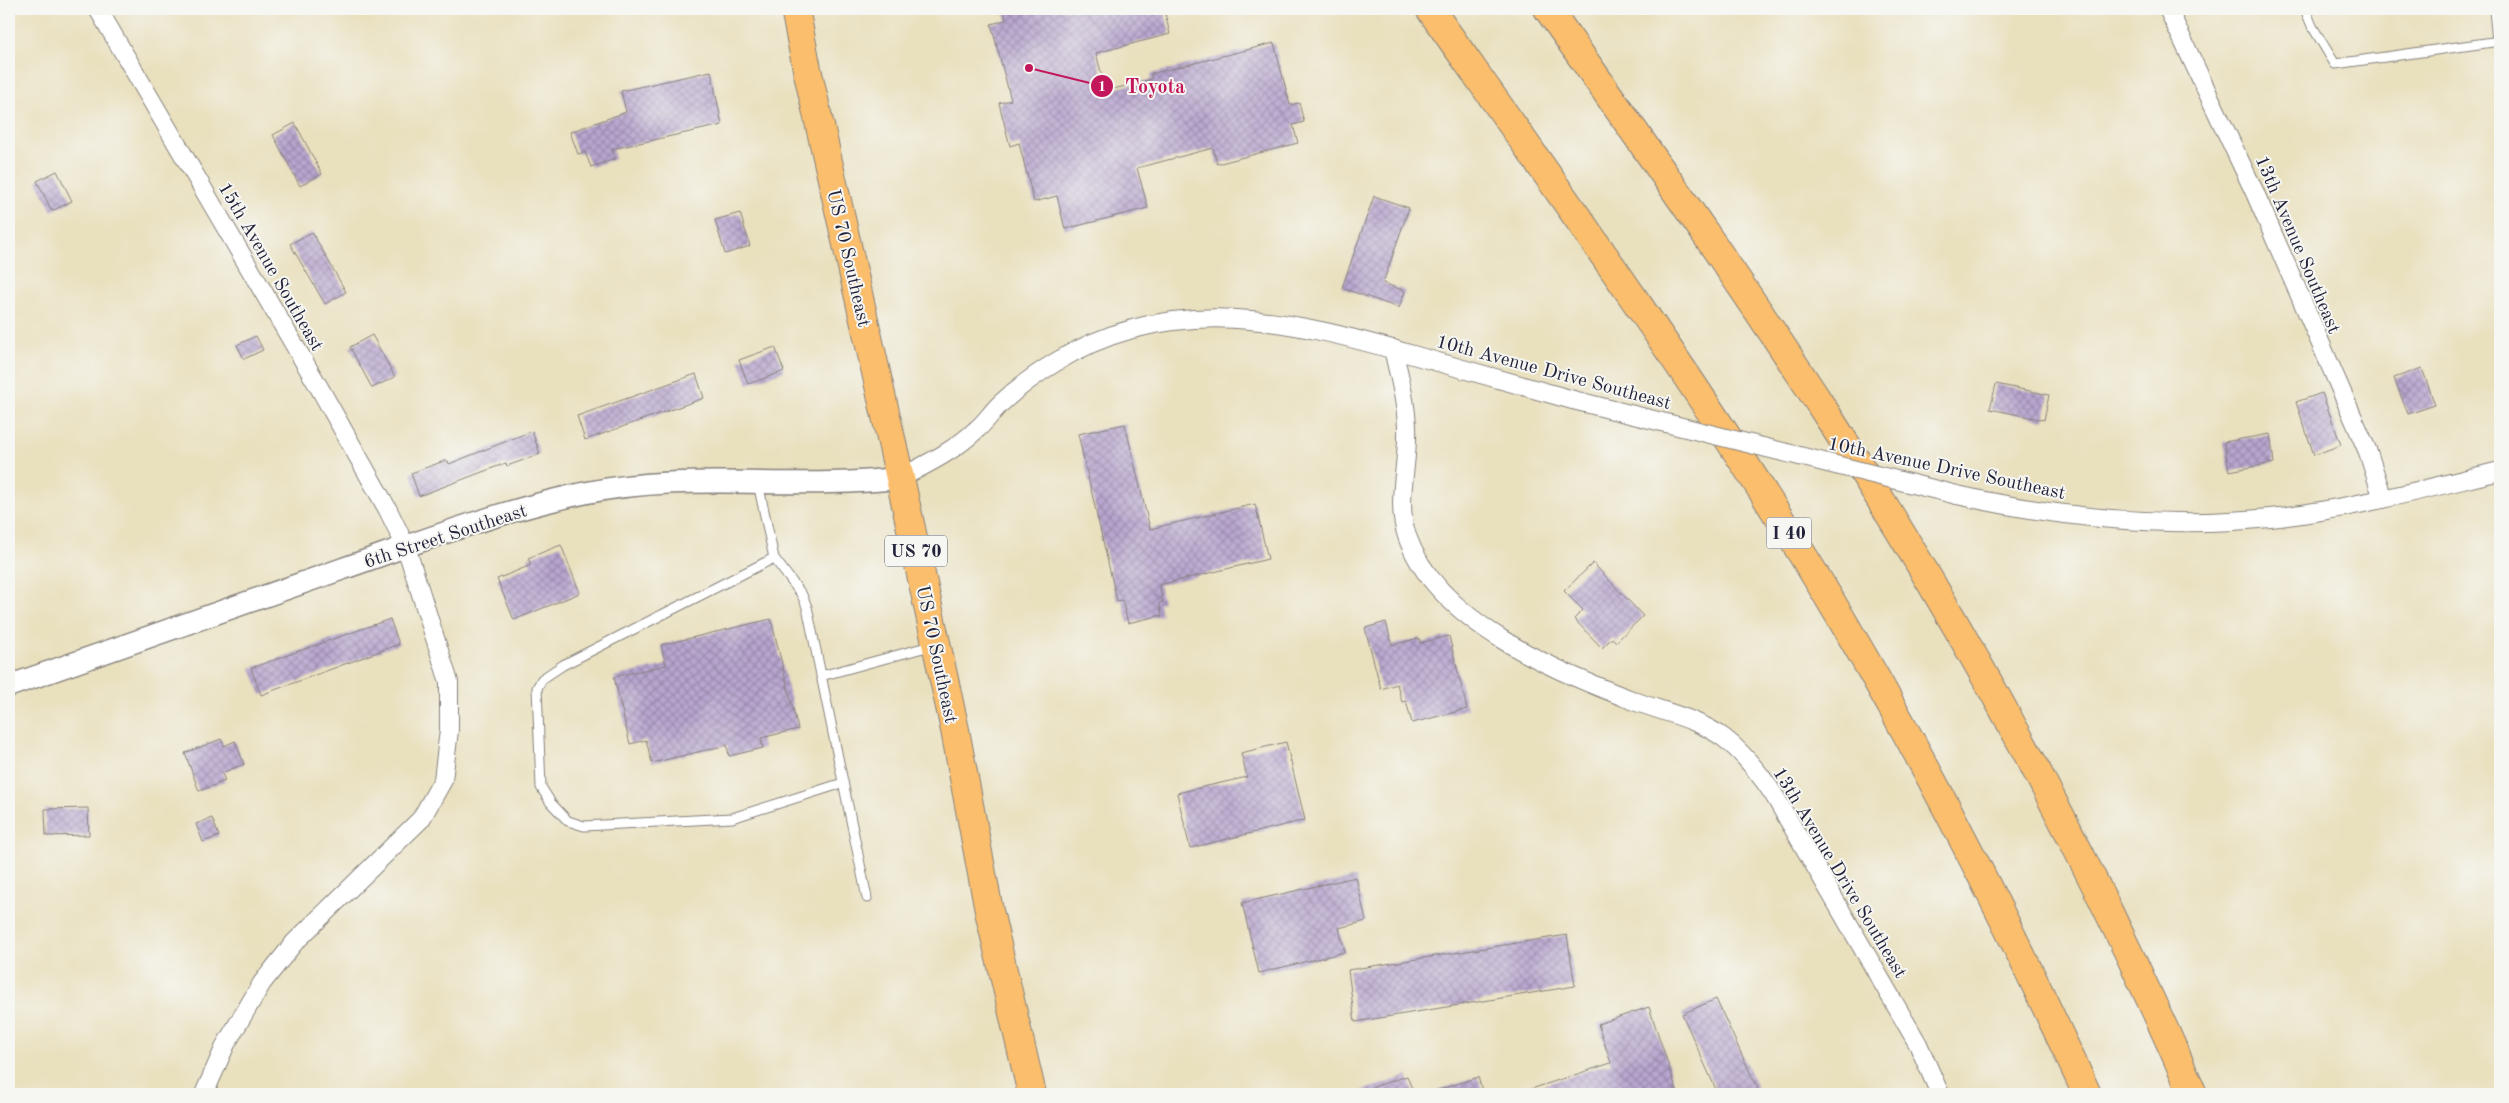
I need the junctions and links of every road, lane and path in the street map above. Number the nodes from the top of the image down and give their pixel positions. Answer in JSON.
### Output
{"nodes":[{"id":1,"x":98,"y":9,"type":"edge"},
{"id":2,"x":795,"y":9,"type":"edge"},
{"id":3,"x":1430,"y":9,"type":"edge"},
{"id":4,"x":1548,"y":9,"type":"edge"},
{"id":5,"x":2168,"y":9,"type":"edge"},
{"id":6,"x":2305,"y":9,"type":"edge"},
{"id":7,"x":2494,"y":9,"type":"edge"},
{"id":8,"x":2499,"y":41,"type":"edge"},
{"id":9,"x":1393,"y":349,"type":"junction"},
{"id":10,"x":2500,"y":471,"type":"edge"},
{"id":11,"x":900,"y":478,"type":"junction"},
{"id":12,"x":758,"y":483,"type":"junction"},
{"id":13,"x":2383,"y":498,"type":"junction"},
{"id":14,"x":406,"y":547,"type":"junction"},
{"id":15,"x":774,"y":558,"type":"junction"},
{"id":16,"x":936,"y":645,"type":"junction"},
{"id":17,"x":821,"y":676,"type":"junction"},
{"id":18,"x":9,"y":686,"type":"edge"},
{"id":19,"x":843,"y":783,"type":"junction"},
{"id":20,"x":867,"y":898,"type":"dead end"},
{"id":21,"x":2190,"y":1087,"type":"edge"},
{"id":22,"x":204,"y":1094,"type":"edge"},
{"id":23,"x":1032,"y":1094,"type":"edge"},
{"id":24,"x":1940,"y":1094,"type":"edge"},
{"id":25,"x":2087,"y":1094,"type":"edge"}],
"edges":[{"from":1,"to":14,"type":"street","name":"15th Avenue Southeast"},
{"from":2,"to":11,"type":"main road","name":"US 70 Southeast","number":"US 70"},
{"from":3,"to":25,"type":"main road","number":"I 40"},
{"from":4,"to":21,"type":"main road"},
{"from":5,"to":13,"type":"street","name":"13th Avenue Southeast"},
{"from":6,"to":8,"type":"lane"},
{"from":7,"to":8,"type":"lane"},
{"from":9,"to":11,"type":"street","name":"10th Avenue Drive Southeast"},
{"from":9,"to":13,"type":"street","name":"10th Avenue Drive Southeast","bridge":true},
{"from":9,"to":24,"type":"street","name":"13th Avenue Drive Southeast"},
{"from":10,"to":13,"type":"street","name":"10th Avenue Drive Southeast"},
{"from":11,"to":12,"type":"street","name":"6th Street Southeast"},
{"from":11,"to":16,"type":"main road","name":"US 70 Southeast","number":"US 70"},
{"from":12,"to":14,"type":"street","name":"6th Street Southeast"},
{"from":12,"to":15,"type":"lane"},
{"from":14,"to":18,"type":"street","name":"6th Street Southeast"},
{"from":14,"to":22,"type":"street","name":"15th Avenue Southeast"},
{"from":15,"to":17,"type":"lane"},
{"from":15,"to":19,"type":"lane"},
{"from":16,"to":17,"type":"lane"},
{"from":16,"to":23,"type":"main road","name":"US 70 Southeast","number":"US 70"},
{"from":17,"to":19,"type":"lane"},
{"from":19,"to":20,"type":"lane"}]}
